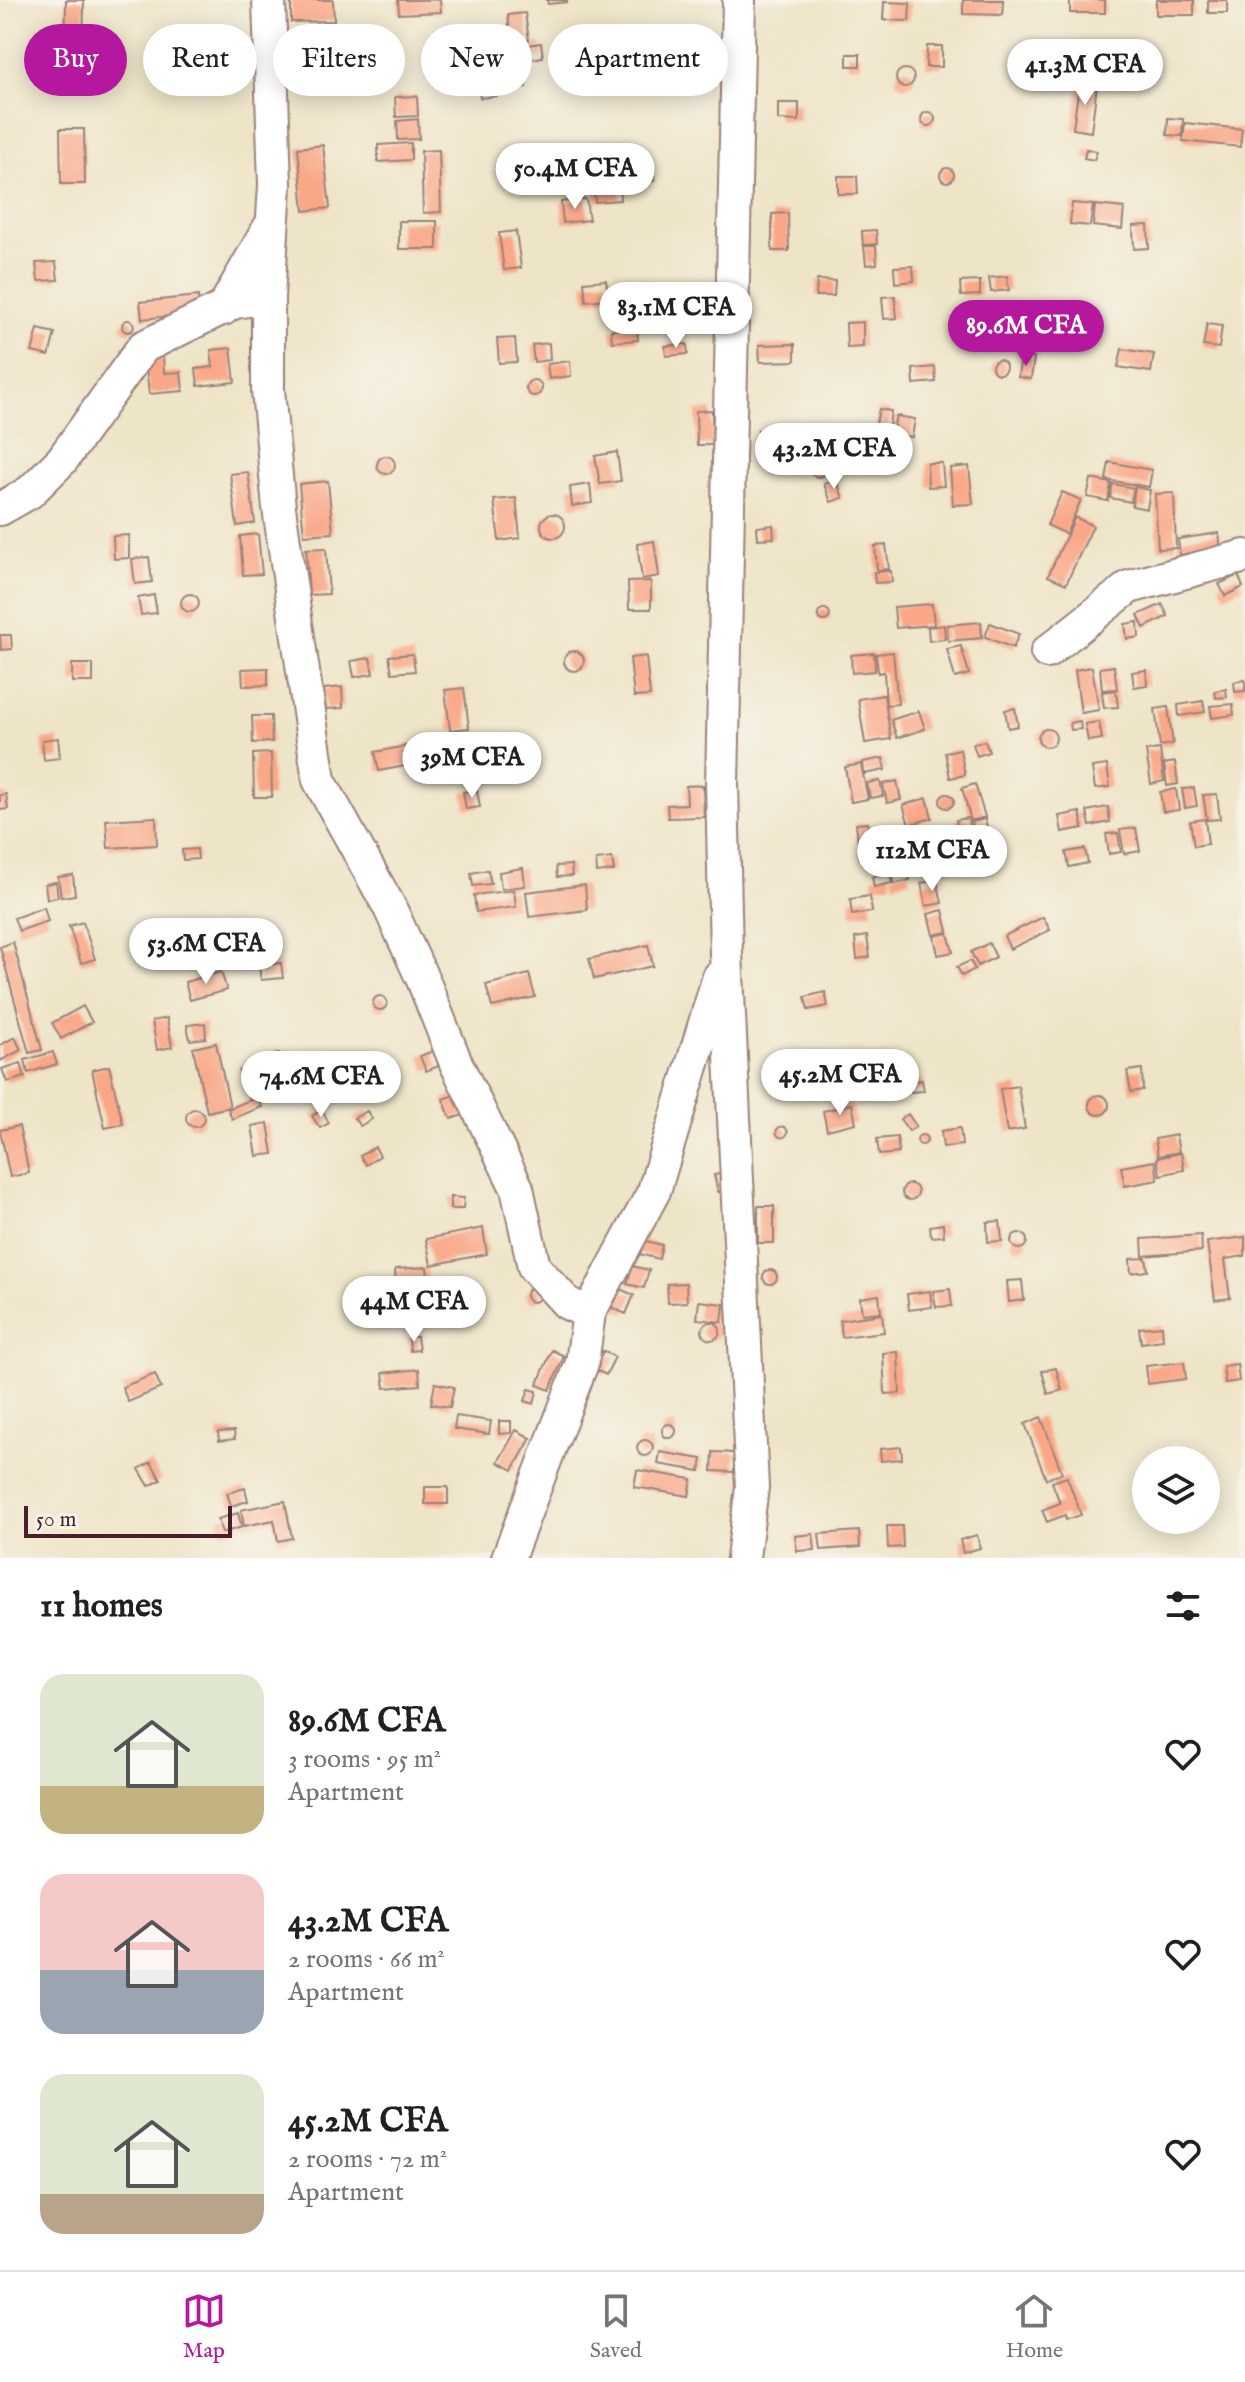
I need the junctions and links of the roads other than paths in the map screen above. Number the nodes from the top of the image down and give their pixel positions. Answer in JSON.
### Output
{"nodes":[{"id":1,"x":269,"y":0,"type":"edge"},
{"id":2,"x":739,"y":0,"type":"edge"},
{"id":3,"x":272,"y":222,"type":"junction"},
{"id":4,"x":268,"y":297,"type":"junction"},
{"id":5,"x":223,"y":309,"type":"junction"},
{"id":6,"x":0,"y":509,"type":"edge"},
{"id":7,"x":1245,"y":556,"type":"edge"},
{"id":8,"x":1047,"y":652,"type":"dead end"},
{"id":9,"x":726,"y":954,"type":"junction"},
{"id":10,"x":589,"y":1313,"type":"junction"},
{"id":11,"x":508,"y":1558,"type":"edge"},
{"id":12,"x":743,"y":1558,"type":"edge"}],
"edges":[{"from":1,"to":3,"type":"street"},
{"from":2,"to":9,"type":"street"},
{"from":3,"to":4,"type":"street"},
{"from":3,"to":5,"type":"street"},
{"from":4,"to":5,"type":"street"},
{"from":4,"to":10,"type":"street"},
{"from":5,"to":6,"type":"street"},
{"from":7,"to":8,"type":"street"},
{"from":9,"to":10,"type":"street"},
{"from":9,"to":12,"type":"street"},
{"from":10,"to":11,"type":"street"}]}
